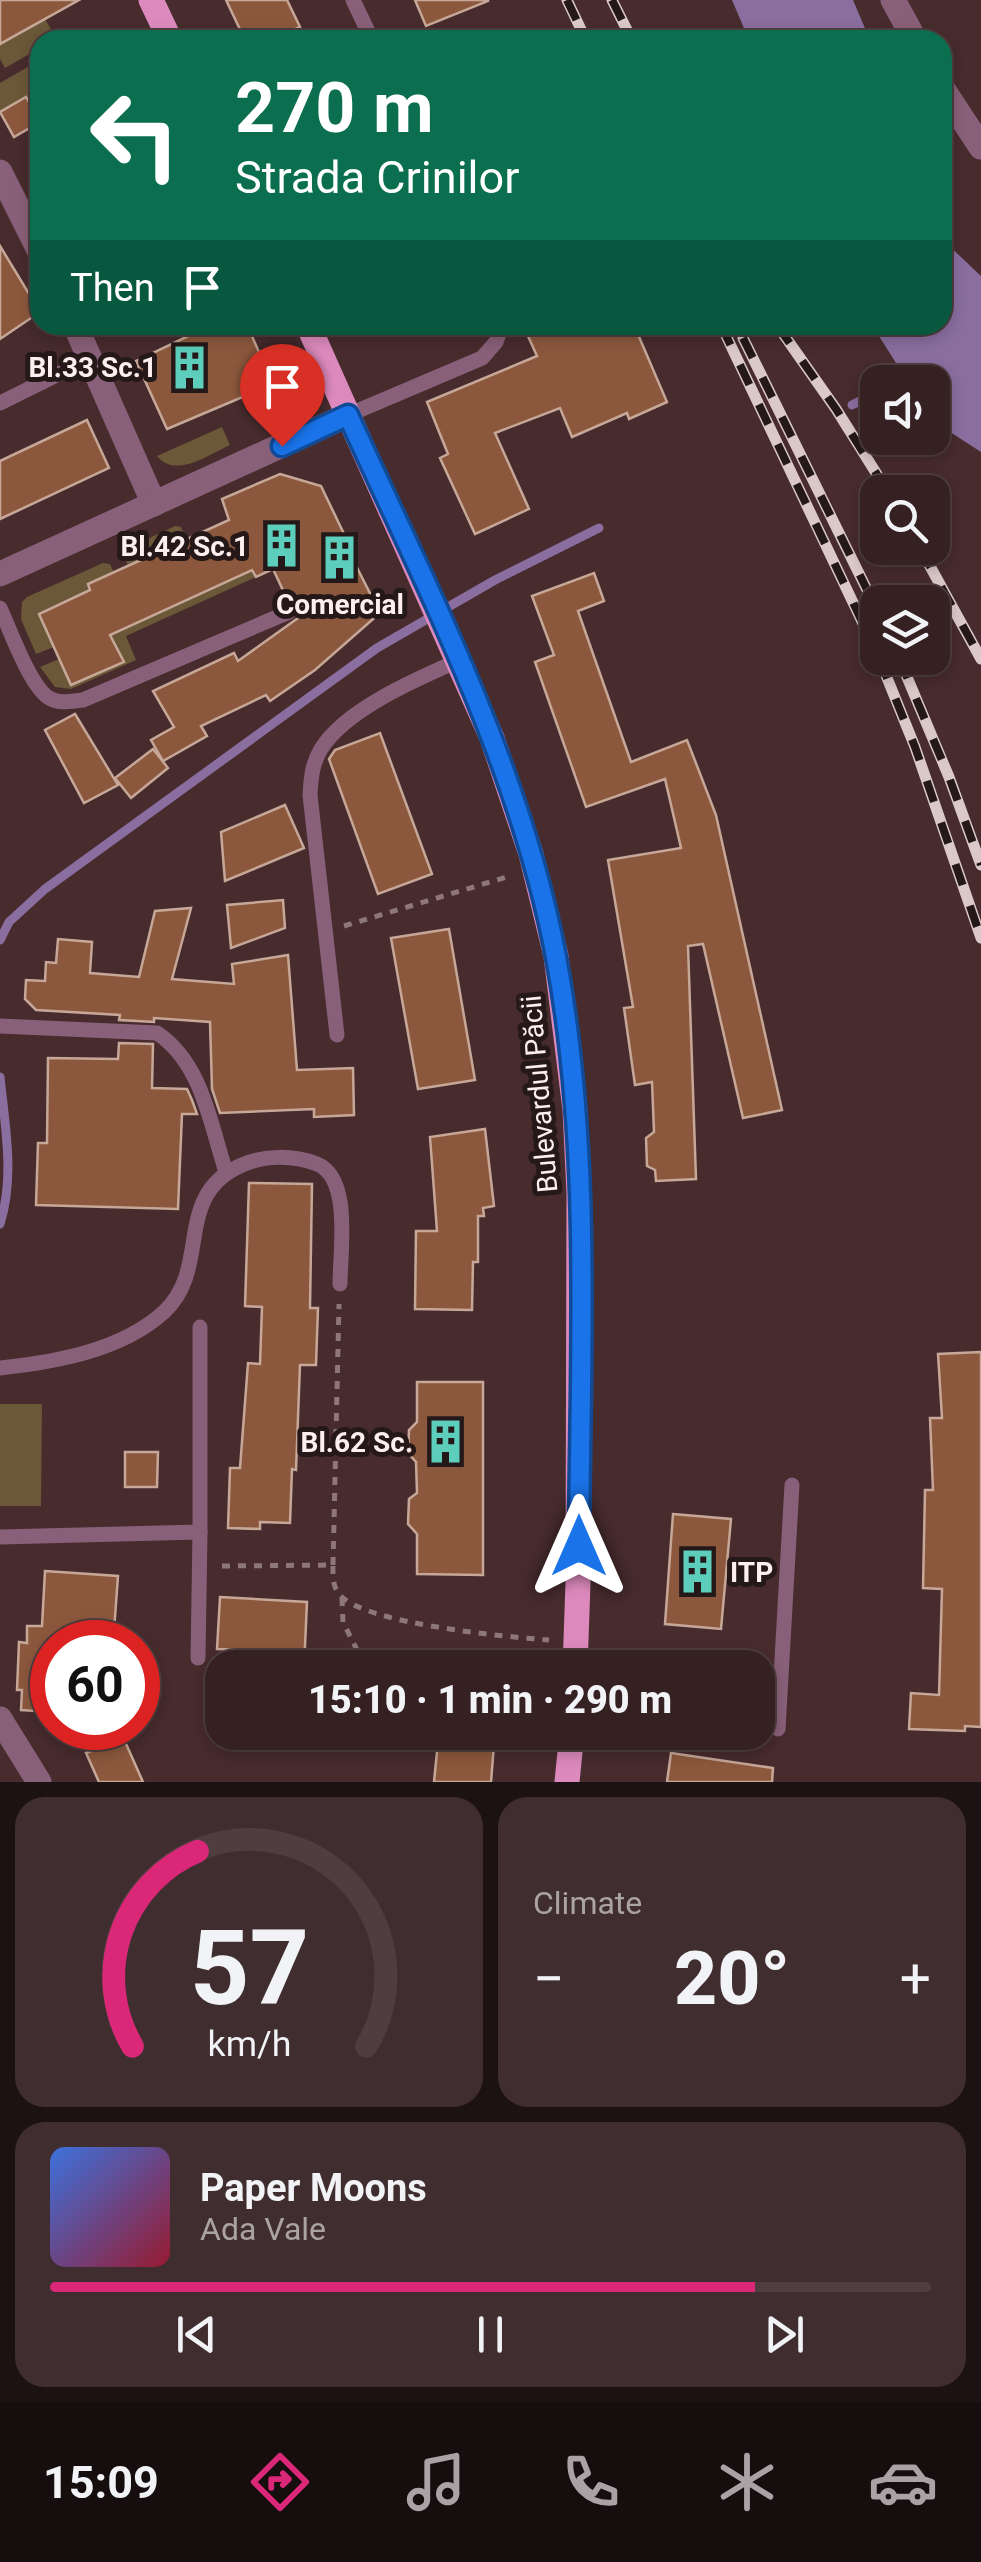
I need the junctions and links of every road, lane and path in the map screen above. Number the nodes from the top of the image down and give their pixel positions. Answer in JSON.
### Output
{"nodes":[{"id":1,"x":152,"y":0,"type":"edge"},
{"id":2,"x":353,"y":0,"type":"edge"},
{"id":3,"x":893,"y":0,"type":"edge"},
{"id":4,"x":166,"y":30,"type":"edge"},
{"id":5,"x":367,"y":30,"type":"edge"},
{"id":6,"x":910,"y":30,"type":"edge"},
{"id":7,"x":952,"y":103,"type":"edge"},
{"id":8,"x":981,"y":147,"type":"edge"},
{"id":9,"x":0,"y":172,"type":"edge"},
{"id":10,"x":30,"y":232,"type":"edge"},
{"id":11,"x":80,"y":335,"type":"edge"},
{"id":12,"x":312,"y":335,"type":"edge"},
{"id":13,"x":498,"y":335,"type":"edge"},
{"id":14,"x":90,"y":358,"type":"junction"},
{"id":15,"x":0,"y":404,"type":"edge"},
{"id":16,"x":348,"y":415,"type":"junction"},
{"id":17,"x":154,"y":504,"type":"junction"},
{"id":18,"x":0,"y":574,"type":"edge"},
{"id":19,"x":0,"y":608,"type":"edge"},
{"id":20,"x":289,"y":612,"type":"dead end"},
{"id":21,"x":455,"y":649,"type":"junction"},
{"id":22,"x":535,"y":868,"type":"junction"},
{"id":23,"x":326,"y":932,"type":"junction"},
{"id":24,"x":4,"y":1026,"type":"edge"},
{"id":25,"x":337,"y":1035,"type":"dead end"},
{"id":26,"x":226,"y":1172,"type":"junction"},
{"id":27,"x":340,"y":1284,"type":"joint"},
{"id":28,"x":200,"y":1327,"type":"dead end"},
{"id":29,"x":0,"y":1368,"type":"edge"},
{"id":30,"x":792,"y":1484,"type":"dead end"},
{"id":31,"x":200,"y":1532,"type":"junction"},
{"id":32,"x":0,"y":1536,"type":"edge"},
{"id":33,"x":199,"y":1566,"type":"junction"},
{"id":34,"x":333,"y":1566,"type":"junction"},
{"id":35,"x":342,"y":1598,"type":"junction"},
{"id":36,"x":357,"y":1650,"type":"edge"},
{"id":37,"x":551,"y":1650,"type":"edge"},
{"id":38,"x":575,"y":1650,"type":"edge"},
{"id":39,"x":198,"y":1658,"type":"dead end"},
{"id":40,"x":0,"y":1719,"type":"edge"},
{"id":41,"x":778,"y":1730,"type":"dead end"},
{"id":42,"x":571,"y":1750,"type":"edge"},
{"id":43,"x":39,"y":1782,"type":"edge"},
{"id":44,"x":568,"y":1782,"type":"edge"}],
"edges":[{"from":1,"to":4,"type":"main road"},
{"from":2,"to":5,"type":"lane"},
{"from":3,"to":6,"type":"street"},
{"from":7,"to":8,"type":"street"},
{"from":9,"to":10,"type":"street"},
{"from":11,"to":14,"type":"street"},
{"from":12,"to":16,"type":"main road","name":"Bulevardul Păcii"},
{"from":13,"to":16,"type":"lane"},
{"from":14,"to":15,"type":"lane"},
{"from":14,"to":17,"type":"street"},
{"from":16,"to":17,"type":"street"},
{"from":16,"to":21,"type":"main road","name":"Bulevardul Păcii"},
{"from":17,"to":18,"type":"street"},
{"from":19,"to":20,"type":"lane"},
{"from":21,"to":22,"type":"main road","name":"Bulevardul Păcii"},
{"from":21,"to":23,"type":"lane"},
{"from":22,"to":23,"type":"path"},
{"from":22,"to":38,"type":"main road","name":"Bulevardul Păcii"},
{"from":23,"to":25,"type":"lane"},
{"from":24,"to":26,"type":"lane"},
{"from":26,"to":27,"type":"lane"},
{"from":26,"to":29,"type":"lane"},
{"from":27,"to":34,"type":"path"},
{"from":28,"to":31,"type":"lane"},
{"from":30,"to":41,"type":"lane"},
{"from":31,"to":32,"type":"lane"},
{"from":31,"to":33,"type":"lane"},
{"from":33,"to":34,"type":"path"},
{"from":33,"to":39,"type":"lane"},
{"from":34,"to":35,"type":"path"},
{"from":35,"to":36,"type":"path"},
{"from":35,"to":37,"type":"path"},
{"from":40,"to":43,"type":"street"},
{"from":42,"to":44,"type":"main road"}]}
